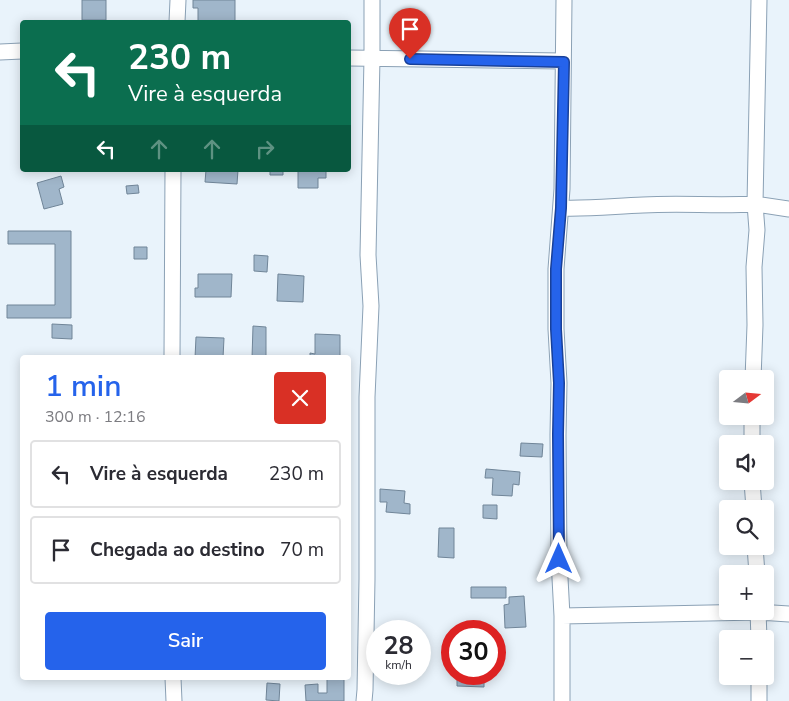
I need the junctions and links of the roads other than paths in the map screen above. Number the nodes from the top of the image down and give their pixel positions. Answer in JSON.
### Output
{"nodes":[{"id":1,"x":178,"y":0,"type":"edge"},
{"id":2,"x":372,"y":0,"type":"edge"},
{"id":3,"x":564,"y":0,"type":"edge"},
{"id":4,"x":759,"y":0,"type":"edge"},
{"id":5,"x":177,"y":20,"type":"edge"},
{"id":6,"x":20,"y":51,"type":"edge"},
{"id":7,"x":0,"y":52,"type":"edge"},
{"id":8,"x":351,"y":58,"type":"edge"},
{"id":9,"x":372,"y":58,"type":"junction"},
{"id":10,"x":564,"y":62,"type":"junction"},
{"id":11,"x":173,"y":172,"type":"edge"},
{"id":12,"x":756,"y":204,"type":"junction"},
{"id":13,"x":561,"y":208,"type":"junction"},
{"id":14,"x":789,"y":209,"type":"edge"},
{"id":15,"x":172,"y":355,"type":"edge"},
{"id":16,"x":753,"y":370,"type":"edge"},
{"id":17,"x":719,"y":613,"type":"edge"},
{"id":18,"x":774,"y":613,"type":"edge"},
{"id":19,"x":789,"y":614,"type":"edge"},
{"id":20,"x":562,"y":616,"type":"junction"},
{"id":21,"x":173,"y":680,"type":"edge"},
{"id":22,"x":759,"y":685,"type":"edge"},
{"id":23,"x":174,"y":701,"type":"edge"},
{"id":24,"x":364,"y":701,"type":"edge"},
{"id":25,"x":562,"y":701,"type":"edge"},
{"id":26,"x":759,"y":701,"type":"edge"}],
"edges":[{"from":1,"to":5,"type":"street"},
{"from":2,"to":9,"type":"street"},
{"from":3,"to":10,"type":"street"},
{"from":4,"to":12,"type":"street"},
{"from":6,"to":7,"type":"street"},
{"from":8,"to":9,"type":"street"},
{"from":9,"to":10,"type":"street"},
{"from":9,"to":24,"type":"street"},
{"from":10,"to":13,"type":"street"},
{"from":11,"to":15,"type":"street"},
{"from":12,"to":13,"type":"street"},
{"from":12,"to":14,"type":"street"},
{"from":12,"to":16,"type":"street"},
{"from":13,"to":20,"type":"street"},
{"from":17,"to":20,"type":"street"},
{"from":18,"to":19,"type":"street"},
{"from":20,"to":25,"type":"street"},
{"from":21,"to":23,"type":"street"},
{"from":22,"to":26,"type":"street"}]}
